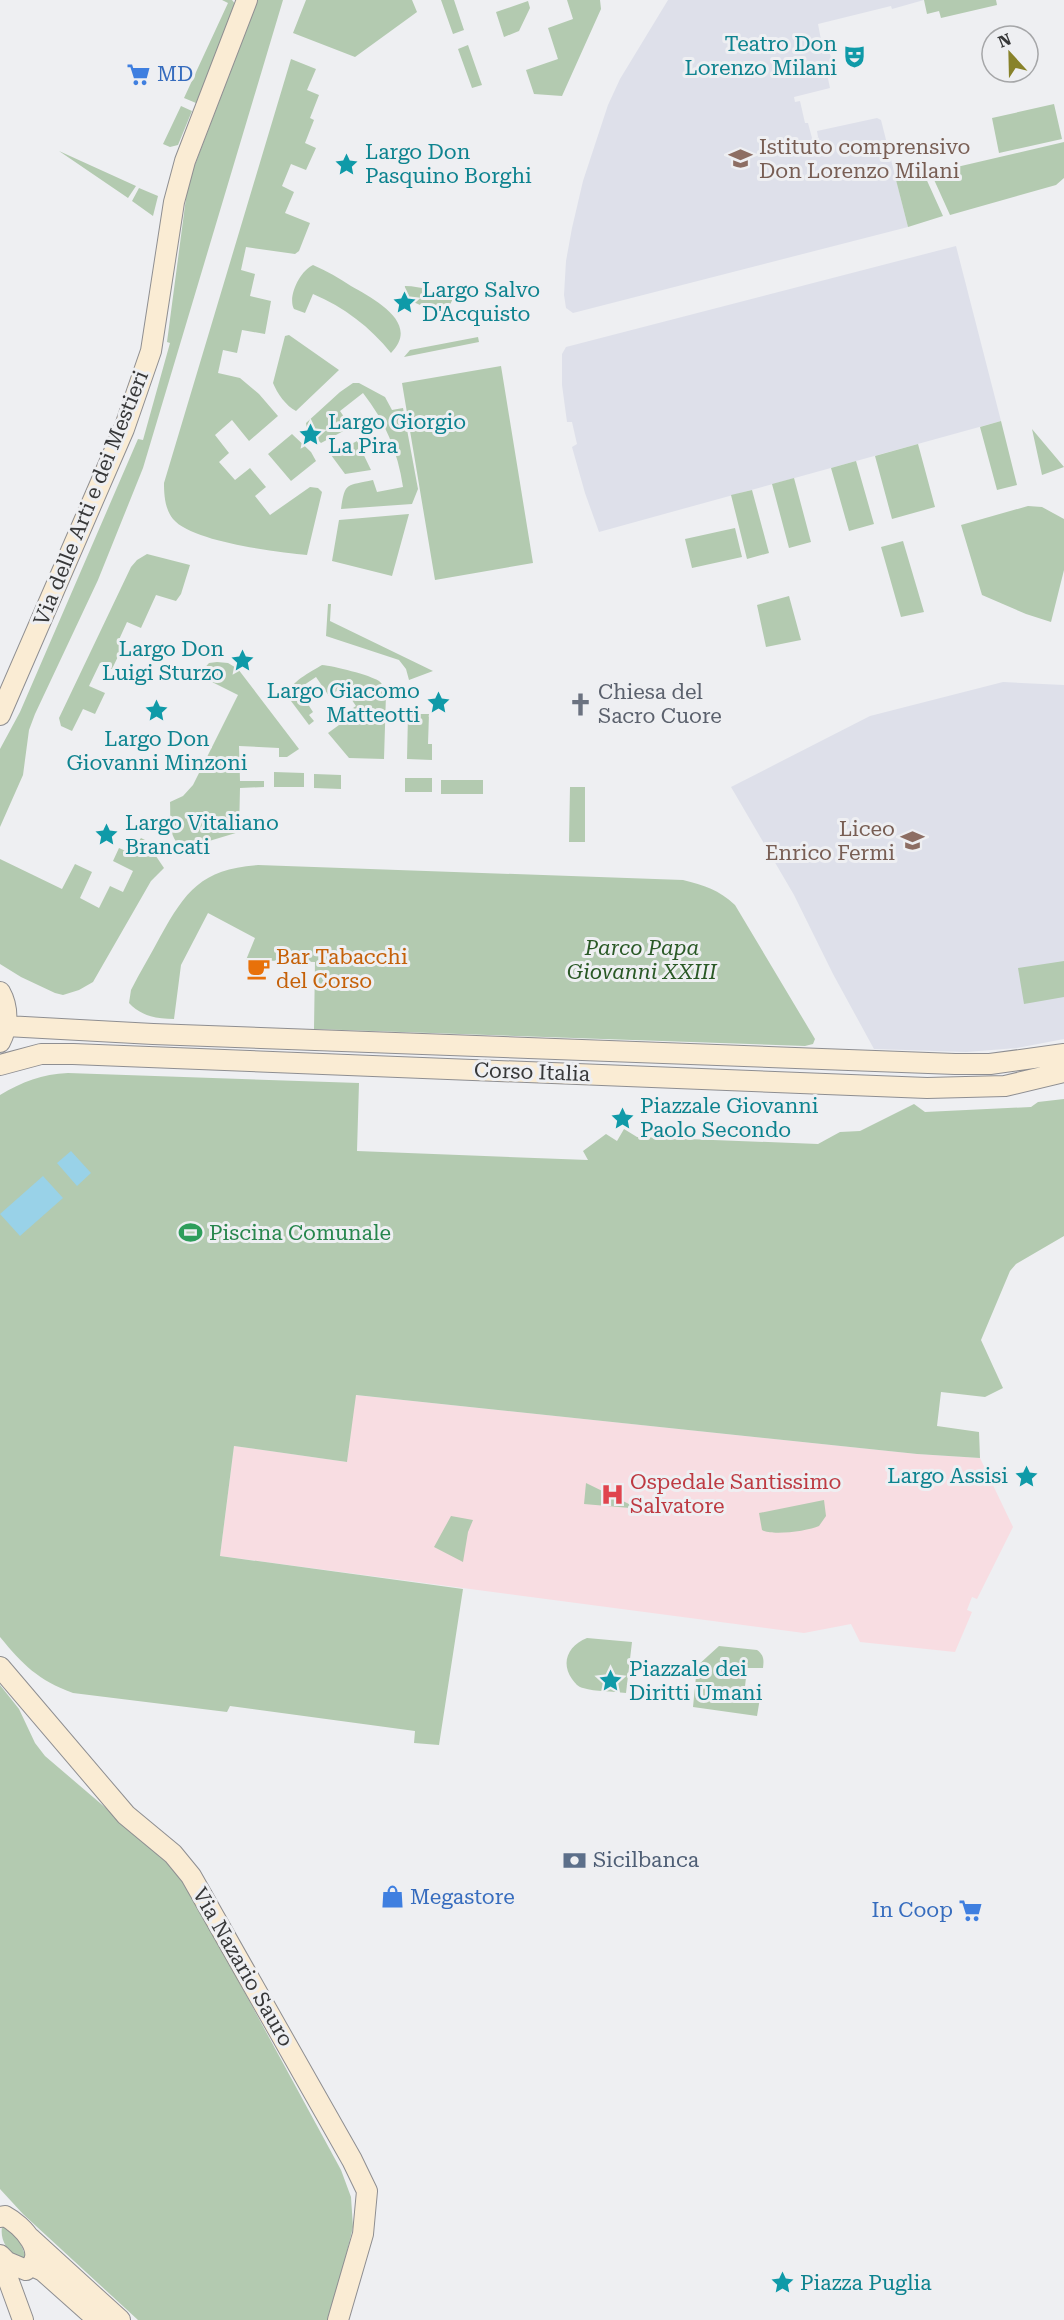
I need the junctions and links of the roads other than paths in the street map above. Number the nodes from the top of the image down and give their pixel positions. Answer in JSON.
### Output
{"nodes":[{"id":1,"x":247,"y":0,"type":"edge"},
{"id":2,"x":0,"y":716,"type":"edge"},
{"id":3,"x":0,"y":992,"type":"edge"},
{"id":4,"x":3,"y":1034,"type":"edge"},
{"id":5,"x":73,"y":1054,"type":"junction"},
{"id":6,"x":1064,"y":1054,"type":"edge"},
{"id":7,"x":0,"y":1065,"type":"edge"},
{"id":8,"x":1064,"y":1072,"type":"edge"},
{"id":9,"x":0,"y":1077,"type":"edge"},
{"id":10,"x":0,"y":1667,"type":"edge"},
{"id":11,"x":2,"y":2215,"type":"edge"},
{"id":12,"x":30,"y":2238,"type":"junction"},
{"id":13,"x":0,"y":2256,"type":"edge"},
{"id":14,"x":29,"y":2268,"type":"junction"},
{"id":15,"x":10,"y":2285,"type":"junction"},
{"id":16,"x":22,"y":2320,"type":"edge"},
{"id":17,"x":98,"y":2320,"type":"edge"},
{"id":18,"x":120,"y":2320,"type":"edge"},
{"id":19,"x":339,"y":2320,"type":"edge"}],
"edges":[{"from":1,"to":2,"type":"main road","name":"Via delle Arti e dei Mestieri"},
{"from":3,"to":4,"type":"main road"},
{"from":4,"to":6,"type":"main road","name":"Corso Italia"},
{"from":5,"to":7,"type":"main road","name":"Corso Italia"},
{"from":5,"to":8,"type":"main road","name":"Corso Italia"},
{"from":5,"to":9,"type":"main road"},
{"from":10,"to":19,"type":"main road","name":"Via Nazario Sauro"},
{"from":11,"to":12,"type":"main road"},
{"from":12,"to":14,"type":"main road"},
{"from":12,"to":18,"type":"main road"},
{"from":13,"to":14,"type":"main road"},
{"from":13,"to":15,"type":"main road"},
{"from":14,"to":15,"type":"main road"},
{"from":14,"to":17,"type":"main road"},
{"from":15,"to":16,"type":"main road"}]}
